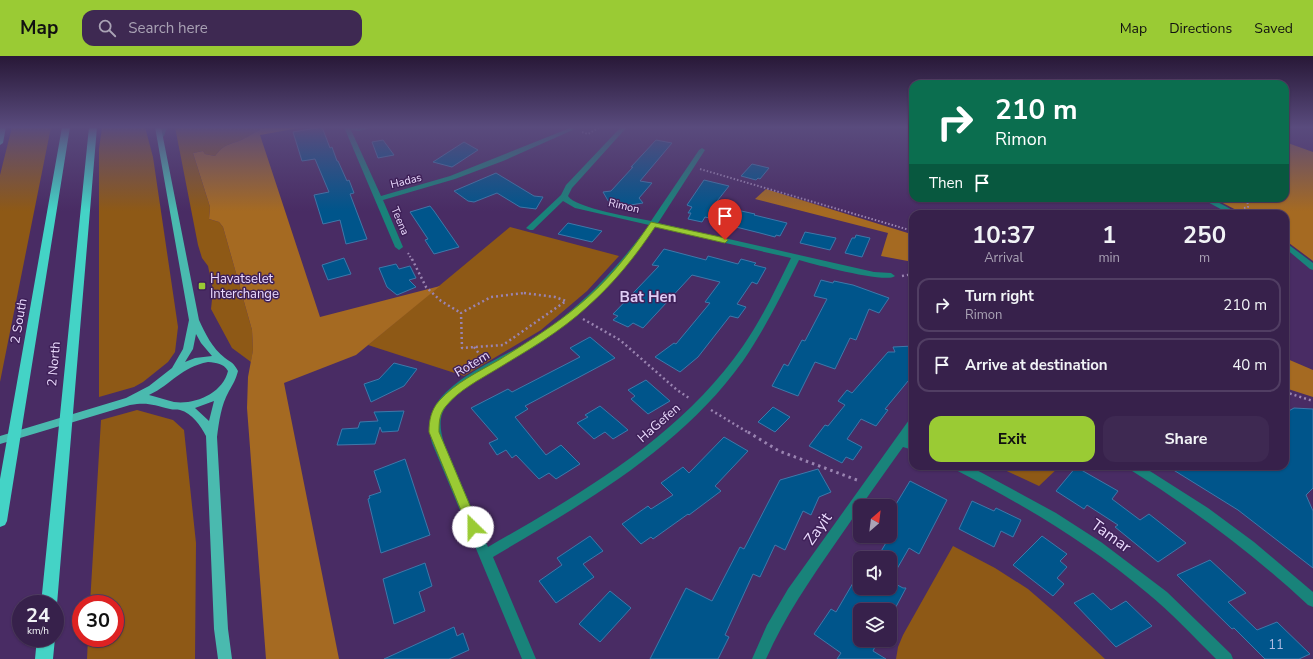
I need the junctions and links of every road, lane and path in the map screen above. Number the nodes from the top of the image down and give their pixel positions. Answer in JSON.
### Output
{"nodes":[{"id":1,"x":61,"y":155,"type":"edge"},
{"id":2,"x":90,"y":155,"type":"edge"},
{"id":3,"x":164,"y":155,"type":"edge"},
{"id":4,"x":359,"y":155,"type":"edge"},
{"id":5,"x":509,"y":155,"type":"edge"},
{"id":6,"x":598,"y":155,"type":"edge"},
{"id":7,"x":698,"y":155,"type":"edge"},
{"id":8,"x":691,"y":166,"type":"junction"},
{"id":9,"x":564,"y":196,"type":"junction"},
{"id":10,"x":378,"y":199,"type":"junction"},
{"id":11,"x":1212,"y":202,"type":"edge"},
{"id":12,"x":1228,"y":210,"type":"edge"},
{"id":13,"x":653,"y":224,"type":"junction"},
{"id":14,"x":530,"y":228,"type":"dead end"},
{"id":15,"x":909,"y":230,"type":"edge"},
{"id":16,"x":399,"y":247,"type":"joint"},
{"id":17,"x":1289,"y":247,"type":"edge"},
{"id":18,"x":796,"y":257,"type":"junction"},
{"id":19,"x":1313,"y":267,"type":"edge"},
{"id":20,"x":892,"y":276,"type":"dead end"},
{"id":21,"x":461,"y":313,"type":"junction"},
{"id":22,"x":574,"y":314,"type":"junction"},
{"id":23,"x":194,"y":320,"type":"junction"},
{"id":24,"x":220,"y":360,"type":"junction"},
{"id":25,"x":175,"y":371,"type":"junction"},
{"id":26,"x":164,"y":380,"type":"junction"},
{"id":27,"x":225,"y":389,"type":"junction"},
{"id":28,"x":1289,"y":393,"type":"edge"},
{"id":29,"x":130,"y":400,"type":"junction"},
{"id":30,"x":1313,"y":401,"type":"edge"},
{"id":31,"x":166,"y":403,"type":"junction"},
{"id":32,"x":701,"y":404,"type":"junction"},
{"id":33,"x":181,"y":406,"type":"junction"},
{"id":34,"x":909,"y":429,"type":"edge"},
{"id":35,"x":211,"y":437,"type":"junction"},
{"id":36,"x":0,"y":440,"type":"edge"},
{"id":37,"x":900,"y":441,"type":"junction"},
{"id":38,"x":909,"y":444,"type":"edge"},
{"id":39,"x":966,"y":470,"type":"edge"},
{"id":40,"x":1139,"y":470,"type":"edge"},
{"id":41,"x":870,"y":484,"type":"junction"},
{"id":42,"x":0,"y":521,"type":"edge"},
{"id":43,"x":485,"y":555,"type":"junction"},
{"id":44,"x":50,"y":595,"type":"edge"},
{"id":45,"x":1313,"y":601,"type":"edge"},
{"id":46,"x":221,"y":629,"type":"junction"},
{"id":47,"x":45,"y":647,"type":"edge"},
{"id":48,"x":44,"y":659,"type":"edge"},
{"id":49,"x":218,"y":659,"type":"edge"},
{"id":50,"x":225,"y":659,"type":"edge"},
{"id":51,"x":529,"y":659,"type":"edge"},
{"id":52,"x":759,"y":659,"type":"edge"},
{"id":53,"x":1226,"y":659,"type":"edge"}],
"edges":[{"from":1,"to":42,"type":"highway","name":"2 South"},
{"from":2,"to":44,"type":"highway","name":"2 North"},
{"from":3,"to":23,"type":"main road"},
{"from":4,"to":10,"type":"street","name":"Teena"},
{"from":5,"to":10,"type":"street","name":"Hadas"},
{"from":6,"to":9,"type":"street"},
{"from":7,"to":8,"type":"street","name":"Rotem"},
{"from":8,"to":13,"type":"street","name":"Rotem"},
{"from":8,"to":15,"type":"path"},
{"from":9,"to":13,"type":"street","name":"Rimon"},
{"from":9,"to":14,"type":"street"},
{"from":10,"to":16,"type":"street","name":"Teena"},
{"from":11,"to":12,"type":"street"},
{"from":13,"to":18,"type":"street","name":"Rimon"},
{"from":13,"to":22,"type":"street","name":"Rotem"},
{"from":16,"to":21,"type":"path"},
{"from":17,"to":19,"type":"street"},
{"from":18,"to":20,"type":"street","name":"Rimon"},
{"from":18,"to":32,"type":"street","name":"HaGefen"},
{"from":21,"to":21,"type":"path"},
{"from":22,"to":32,"type":"path"},
{"from":22,"to":43,"type":"street","name":"Rotem"},
{"from":23,"to":24,"type":"main road"},
{"from":23,"to":25,"type":"main road"},
{"from":24,"to":25,"type":"main road"},
{"from":24,"to":27,"type":"main road"},
{"from":25,"to":26,"type":"main road"},
{"from":26,"to":29,"type":"main road"},
{"from":26,"to":31,"type":"main road"},
{"from":27,"to":33,"type":"main road"},
{"from":27,"to":35,"type":"main road"},
{"from":28,"to":30,"type":"path"},
{"from":29,"to":31,"type":"main road"},
{"from":29,"to":36,"type":"main road"},
{"from":31,"to":33,"type":"main road"},
{"from":32,"to":41,"type":"path"},
{"from":32,"to":43,"type":"street","name":"HaGefen"},
{"from":33,"to":35,"type":"main road"},
{"from":34,"to":37,"type":"street","name":"Zayit"},
{"from":35,"to":46,"type":"main road"},
{"from":37,"to":38,"type":"street"},
{"from":37,"to":41,"type":"street","name":"Zayit"},
{"from":39,"to":53,"type":"street","name":"Tamar"},
{"from":40,"to":45,"type":"street"},
{"from":41,"to":52,"type":"street","name":"Zayit"},
{"from":43,"to":51,"type":"street","name":"Rotem"},
{"from":46,"to":49,"type":"main road"},
{"from":46,"to":50,"type":"main road"},
{"from":47,"to":48,"type":"highway"}]}
